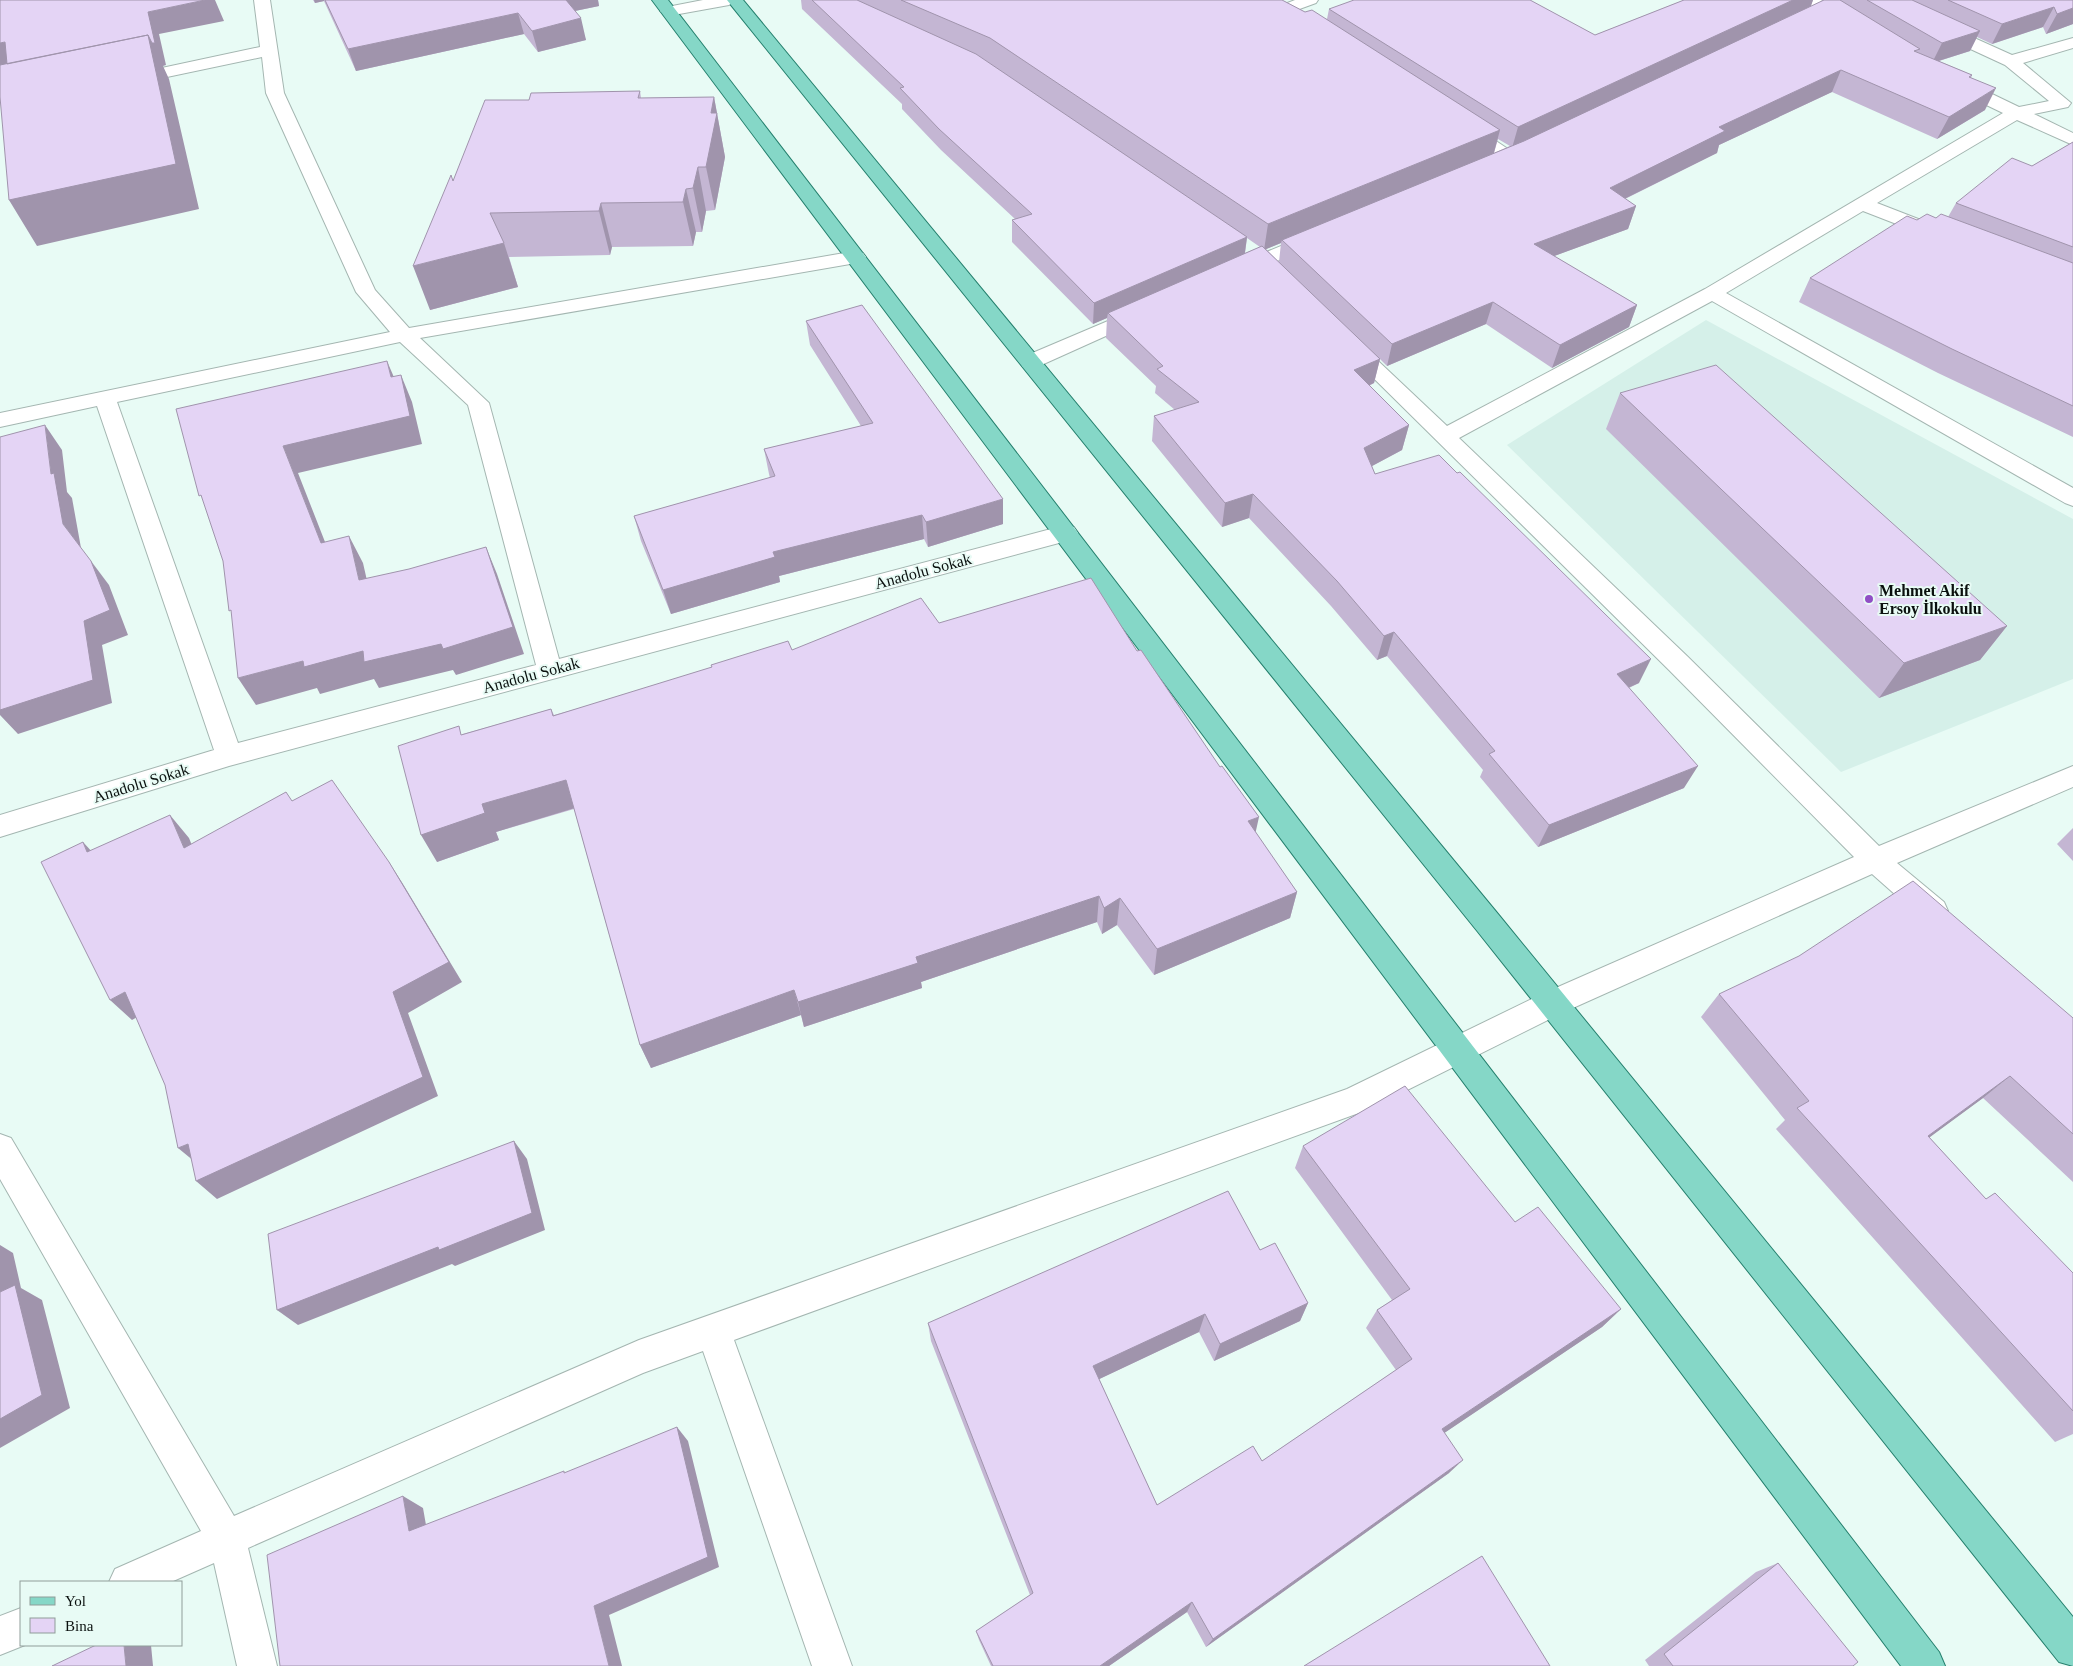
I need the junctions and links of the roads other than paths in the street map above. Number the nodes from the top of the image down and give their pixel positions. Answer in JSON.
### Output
{"nodes":[{"id":1,"x":262,"y":0,"type":"edge"},
{"id":2,"x":730,"y":0,"type":"edge"},
{"id":3,"x":735,"y":0,"type":"edge"},
{"id":4,"x":1267,"y":0,"type":"edge"},
{"id":5,"x":1310,"y":0,"type":"edge"},
{"id":6,"x":1877,"y":0,"type":"edge"},
{"id":7,"x":664,"y":5,"type":"edge"},
{"id":8,"x":1814,"y":9,"type":"edge"},
{"id":9,"x":1283,"y":10,"type":"junction"},
{"id":10,"x":1300,"y":20,"type":"edge"},
{"id":11,"x":1866,"y":34,"type":"edge"},
{"id":12,"x":2073,"y":43,"type":"edge"},
{"id":13,"x":270,"y":50,"type":"junction"},
{"id":14,"x":2011,"y":61,"type":"junction"},
{"id":15,"x":1941,"y":76,"type":"edge"},
{"id":16,"x":116,"y":83,"type":"edge"},
{"id":17,"x":2016,"y":113,"type":"junction"},
{"id":18,"x":1446,"y":115,"type":"edge"},
{"id":19,"x":2073,"y":140,"type":"edge"},
{"id":20,"x":1528,"y":149,"type":"edge"},
{"id":21,"x":1510,"y":157,"type":"junction"},
{"id":22,"x":1492,"y":165,"type":"edge"},
{"id":23,"x":1861,"y":204,"type":"junction"},
{"id":24,"x":1336,"y":230,"type":"edge"},
{"id":25,"x":1953,"y":239,"type":"edge"},
{"id":26,"x":856,"y":257,"type":"junction"},
{"id":27,"x":1217,"y":280,"type":"edge"},
{"id":28,"x":1712,"y":293,"type":"junction"},
{"id":29,"x":1155,"y":307,"type":"edge"},
{"id":30,"x":404,"y":335,"type":"junction"},
{"id":31,"x":1339,"y":335,"type":"edge"},
{"id":32,"x":1030,"y":362,"type":"junction"},
{"id":33,"x":106,"y":398,"type":"junction"},
{"id":34,"x":0,"y":420,"type":"edge"},
{"id":35,"x":1444,"y":436,"type":"junction"},
{"id":36,"x":2073,"y":498,"type":"edge"},
{"id":37,"x":1066,"y":533,"type":"junction"},
{"id":38,"x":550,"y":670,"type":"junction"},
{"id":39,"x":229,"y":756,"type":"junction"},
{"id":40,"x":2073,"y":776,"type":"edge"},
{"id":41,"x":0,"y":826,"type":"edge"},
{"id":42,"x":1875,"y":860,"type":"junction"},
{"id":43,"x":1948,"y":923,"type":"edge"},
{"id":44,"x":1553,"y":1004,"type":"junction"},
{"id":45,"x":1459,"y":1051,"type":"junction"},
{"id":46,"x":0,"y":1149,"type":"edge"},
{"id":47,"x":713,"y":1330,"type":"junction"},
{"id":48,"x":227,"y":1540,"type":"junction"},
{"id":49,"x":130,"y":1581,"type":"edge"},
{"id":50,"x":20,"y":1627,"type":"edge"},
{"id":51,"x":0,"y":1636,"type":"edge"},
{"id":52,"x":2073,"y":1648,"type":"edge"},
{"id":53,"x":1912,"y":1661,"type":"edge"},
{"id":54,"x":257,"y":1666,"type":"edge"},
{"id":55,"x":832,"y":1666,"type":"edge"}],
"edges":[{"from":1,"to":13,"type":"street"},
{"from":2,"to":7,"type":"street"},
{"from":3,"to":32,"type":"main road"},
{"from":4,"to":9,"type":"street"},
{"from":5,"to":9,"type":"street"},
{"from":6,"to":14,"type":"street"},
{"from":7,"to":26,"type":"main road"},
{"from":8,"to":11,"type":"street"},
{"from":9,"to":10,"type":"street"},
{"from":12,"to":14,"type":"street"},
{"from":13,"to":16,"type":"street"},
{"from":13,"to":30,"type":"street"},
{"from":14,"to":17,"type":"street"},
{"from":15,"to":17,"type":"street"},
{"from":17,"to":19,"type":"street"},
{"from":17,"to":23,"type":"street"},
{"from":18,"to":21,"type":"street"},
{"from":20,"to":21,"type":"street"},
{"from":21,"to":22,"type":"street"},
{"from":23,"to":25,"type":"street"},
{"from":23,"to":28,"type":"street"},
{"from":24,"to":27,"type":"street"},
{"from":26,"to":30,"type":"street"},
{"from":26,"to":37,"type":"main road"},
{"from":28,"to":35,"type":"street"},
{"from":28,"to":36,"type":"street"},
{"from":29,"to":32,"type":"street"},
{"from":30,"to":33,"type":"street"},
{"from":30,"to":38,"type":"street"},
{"from":31,"to":35,"type":"street"},
{"from":32,"to":44,"type":"main road"},
{"from":33,"to":34,"type":"street"},
{"from":33,"to":39,"type":"street"},
{"from":35,"to":42,"type":"street"},
{"from":37,"to":38,"type":"street","name":"Anadolu Sokak"},
{"from":37,"to":45,"type":"main road"},
{"from":38,"to":39,"type":"street","name":"Anadolu Sokak"},
{"from":39,"to":41,"type":"street","name":"Anadolu Sokak"},
{"from":40,"to":42,"type":"street"},
{"from":42,"to":43,"type":"street"},
{"from":42,"to":44,"type":"street"},
{"from":44,"to":45,"type":"street"},
{"from":44,"to":52,"type":"main road"},
{"from":45,"to":47,"type":"street"},
{"from":45,"to":53,"type":"main road"},
{"from":46,"to":48,"type":"street"},
{"from":47,"to":48,"type":"street"},
{"from":47,"to":55,"type":"street"},
{"from":48,"to":49,"type":"street"},
{"from":48,"to":54,"type":"street"},
{"from":50,"to":51,"type":"street"}]}
